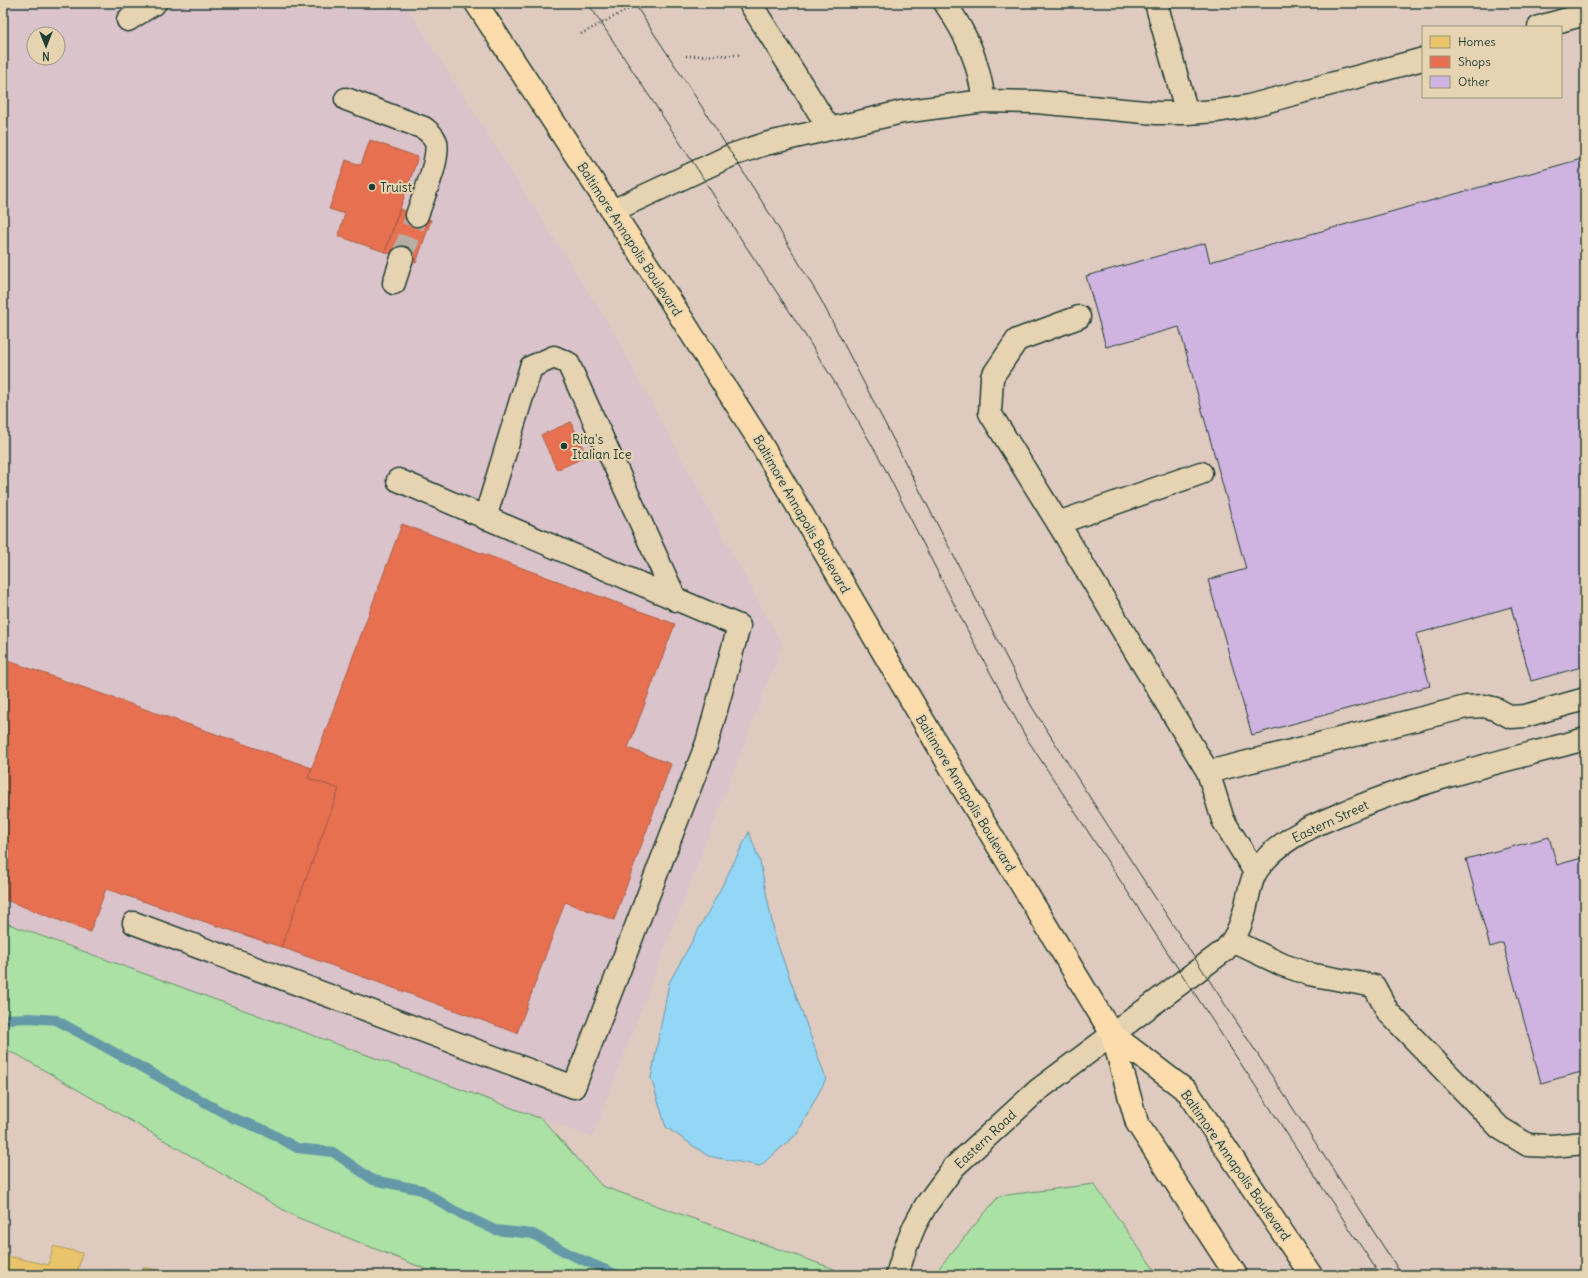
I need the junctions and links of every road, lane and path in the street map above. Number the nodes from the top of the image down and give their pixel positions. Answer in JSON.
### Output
{"nodes":[{"id":1,"x":155,"y":3,"type":"edge"},
{"id":2,"x":476,"y":3,"type":"edge"},
{"id":3,"x":640,"y":3,"type":"edge"},
{"id":4,"x":750,"y":3,"type":"edge"},
{"id":5,"x":946,"y":3,"type":"edge"},
{"id":6,"x":1156,"y":3,"type":"edge"},
{"id":7,"x":1585,"y":14,"type":"edge"},
{"id":8,"x":128,"y":20,"type":"dead end"},
{"id":9,"x":1543,"y":26,"type":"edge"},
{"id":10,"x":580,"y":34,"type":"dead end"},
{"id":11,"x":740,"y":55,"type":"dead end"},
{"id":12,"x":686,"y":56,"type":"dead end"},
{"id":13,"x":1422,"y":59,"type":"edge"},
{"id":14,"x":346,"y":99,"type":"dead end"},
{"id":15,"x":984,"y":101,"type":"junction"},
{"id":16,"x":1187,"y":113,"type":"junction"},
{"id":17,"x":829,"y":128,"type":"junction"},
{"id":18,"x":612,"y":211,"type":"junction"},
{"id":19,"x":417,"y":215,"type":"tunnel mouth"},
{"id":20,"x":402,"y":258,"type":"tunnel mouth"},
{"id":21,"x":394,"y":283,"type":"dead end"},
{"id":22,"x":1079,"y":317,"type":"dead end"},
{"id":23,"x":1201,"y":473,"type":"dead end"},
{"id":24,"x":398,"y":480,"type":"dead end"},
{"id":25,"x":486,"y":518,"type":"junction"},
{"id":26,"x":1058,"y":523,"type":"junction"},
{"id":27,"x":676,"y":600,"type":"junction"},
{"id":28,"x":1585,"y":699,"type":"edge"},
{"id":29,"x":1585,"y":739,"type":"edge"},
{"id":30,"x":1208,"y":772,"type":"junction"},
{"id":31,"x":1255,"y":872,"type":"junction"},
{"id":32,"x":134,"y":923,"type":"dead end"},
{"id":33,"x":1233,"y":940,"type":"junction"},
{"id":34,"x":1112,"y":1034,"type":"junction"},
{"id":35,"x":1585,"y":1143,"type":"edge"},
{"id":36,"x":897,"y":1275,"type":"edge"},
{"id":37,"x":1236,"y":1275,"type":"edge"},
{"id":38,"x":1312,"y":1275,"type":"edge"}],
"edges":[{"from":1,"to":8,"type":"street"},
{"from":2,"to":18,"type":"main road","name":"Baltimore Annapolis Boulevard"},
{"from":3,"to":10,"type":"path"},
{"from":4,"to":17,"type":"street"},
{"from":5,"to":15,"type":"street"},
{"from":6,"to":16,"type":"street"},
{"from":7,"to":9,"type":"street"},
{"from":11,"to":12,"type":"path"},
{"from":13,"to":16,"type":"street"},
{"from":14,"to":19,"type":"street"},
{"from":15,"to":16,"type":"street"},
{"from":15,"to":17,"type":"street"},
{"from":17,"to":18,"type":"street"},
{"from":18,"to":34,"type":"main road","name":"Baltimore Annapolis Boulevard"},
{"from":20,"to":21,"type":"street"},
{"from":22,"to":26,"type":"street"},
{"from":23,"to":26,"type":"street"},
{"from":24,"to":25,"type":"street"},
{"from":25,"to":27,"type":"street"},
{"from":25,"to":27,"type":"street"},
{"from":26,"to":30,"type":"street"},
{"from":27,"to":32,"type":"street"},
{"from":28,"to":30,"type":"street"},
{"from":29,"to":31,"type":"street","name":"Eastern Street"},
{"from":30,"to":31,"type":"street"},
{"from":31,"to":33,"type":"street","name":"Eastern Street"},
{"from":33,"to":34,"type":"street","name":"Eastern Street"},
{"from":33,"to":35,"type":"street"},
{"from":34,"to":36,"type":"street","name":"Eastern Road"},
{"from":34,"to":37,"type":"main road","name":"Baltimore Annapolis Boulevard"},
{"from":34,"to":38,"type":"main road","name":"Baltimore Annapolis Boulevard"}]}
